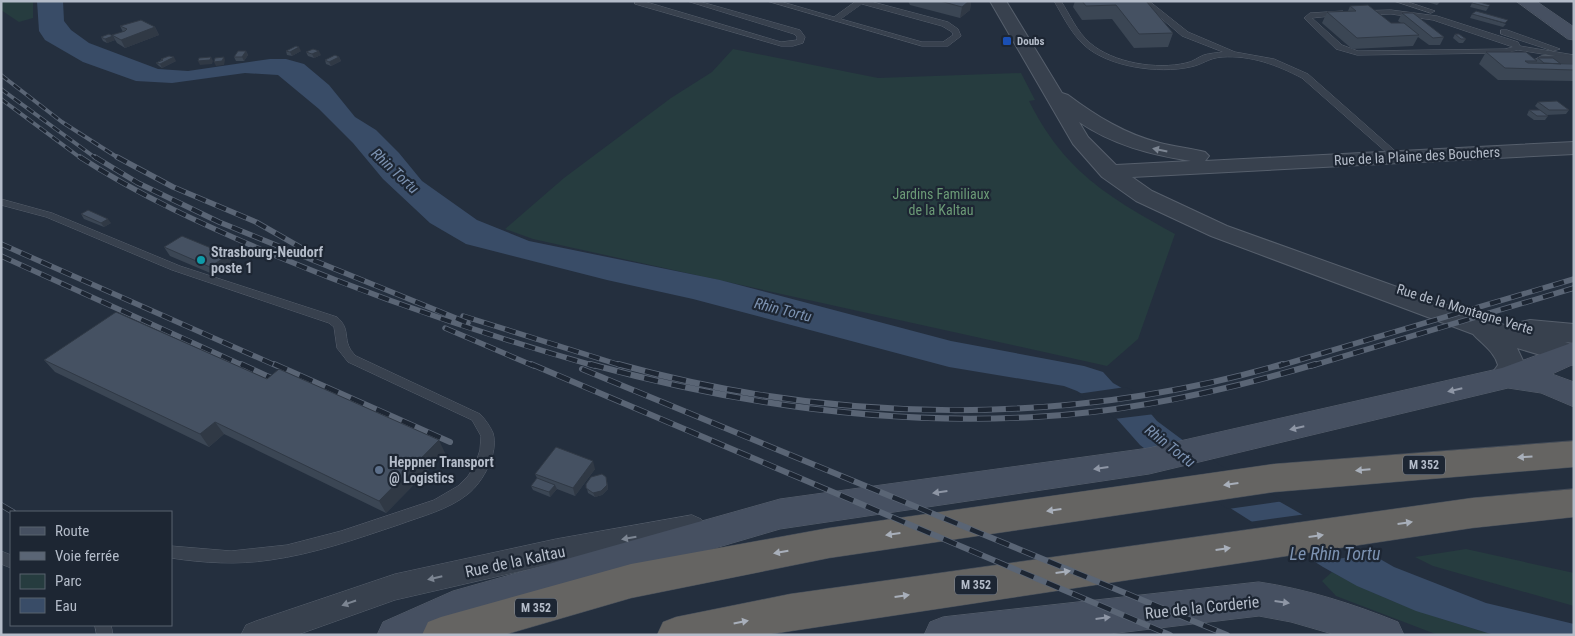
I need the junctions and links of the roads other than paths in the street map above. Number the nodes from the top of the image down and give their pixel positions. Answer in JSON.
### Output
{"nodes":[{"id":1,"x":690,"y":1,"type":"edge"},
{"id":2,"x":770,"y":1,"type":"edge"},
{"id":3,"x":860,"y":1,"type":"edge"},
{"id":4,"x":998,"y":1,"type":"edge"},
{"id":5,"x":1057,"y":1,"type":"edge"},
{"id":6,"x":1144,"y":1,"type":"edge"},
{"id":7,"x":1397,"y":1,"type":"edge"},
{"id":8,"x":1524,"y":1,"type":"edge"},
{"id":9,"x":637,"y":2,"type":"edge"},
{"id":10,"x":835,"y":20,"type":"junction"},
{"id":11,"x":1574,"y":35,"type":"edge"},
{"id":12,"x":1518,"y":48,"type":"junction"},
{"id":13,"x":1236,"y":54,"type":"junction"},
{"id":14,"x":1574,"y":57,"type":"edge"},
{"id":15,"x":1542,"y":60,"type":"edge"},
{"id":16,"x":1048,"y":90,"type":"junction"},
{"id":17,"x":1574,"y":148,"type":"edge"},
{"id":18,"x":1397,"y":157,"type":"junction"},
{"id":19,"x":1260,"y":163,"type":"junction"},
{"id":20,"x":1110,"y":172,"type":"junction"},
{"id":21,"x":1,"y":202,"type":"edge"},
{"id":22,"x":1219,"y":231,"type":"junction"},
{"id":23,"x":1357,"y":280,"type":"junction"},
{"id":24,"x":1483,"y":328,"type":"junction"},
{"id":25,"x":1572,"y":349,"type":"edge"},
{"id":26,"x":1502,"y":379,"type":"junction"},
{"id":27,"x":1574,"y":396,"type":"edge"},
{"id":28,"x":1574,"y":454,"type":"edge"},
{"id":29,"x":1574,"y":503,"type":"edge"},
{"id":30,"x":780,"y":514,"type":"junction"},
{"id":31,"x":172,"y":552,"type":"edge"},
{"id":32,"x":631,"y":581,"type":"junction"},
{"id":33,"x":1055,"y":624,"type":"junction"},
{"id":34,"x":256,"y":635,"type":"edge"},
{"id":35,"x":396,"y":635,"type":"edge"},
{"id":36,"x":441,"y":635,"type":"edge"},
{"id":37,"x":676,"y":635,"type":"edge"},
{"id":38,"x":943,"y":635,"type":"edge"},
{"id":39,"x":1016,"y":635,"type":"edge"},
{"id":40,"x":1384,"y":635,"type":"edge"}],
"edges":[{"from":1,"to":9,"type":"lane"},
{"from":2,"to":10,"type":"lane"},
{"from":3,"to":10,"type":"lane"},
{"from":3,"to":10,"type":"lane"},
{"from":4,"to":16,"type":"street","name":"Rue de la Plaine des Bouchers"},
{"from":5,"to":13,"type":"lane"},
{"from":6,"to":13,"type":"lane"},
{"from":7,"to":14,"type":"lane"},
{"from":8,"to":11,"type":"main road"},
{"from":12,"to":12,"type":"lane"},
{"from":12,"to":14,"type":"lane"},
{"from":13,"to":18,"type":"lane"},
{"from":14,"to":15,"type":"street"},
{"from":19,"to":16,"type":"street","name":"Rue de la Plaine des Bouchers","one_way":true},
{"from":16,"to":20,"type":"street","name":"Rue de la Plaine des Bouchers"},
{"from":17,"to":18,"type":"street","name":"Rue de la Plaine des Bouchers"},
{"from":18,"to":19,"type":"street","name":"Rue de la Plaine des Bouchers"},
{"from":19,"to":20,"type":"street","name":"Rue de la Plaine des Bouchers"},
{"from":19,"to":22,"type":"street","name":"Rue de la Montagne Verte"},
{"from":20,"to":22,"type":"street","name":"Rue de la Montagne Verte"},
{"from":21,"to":31,"type":"lane"},
{"from":22,"to":23,"type":"street","name":"Rue de la Montagne Verte"},
{"from":23,"to":24,"type":"street","name":"Rue de la Montagne Verte"},
{"from":23,"to":25,"type":"street","name":"Rue de la Montagne Verte"},
{"from":24,"to":25,"type":"street","name":"Rue de la Montagne Verte"},
{"from":24,"to":26,"type":"street","name":"Rue de la Montagne Verte"},
{"from":25,"to":26,"type":"main road"},
{"from":26,"to":27,"type":"main road"},
{"from":26,"to":30,"type":"main road","one_way":true},
{"from":28,"to":32,"type":"highway","number":"M 352","one_way":true},
{"from":37,"to":29,"type":"highway","number":"M 352","one_way":true},
{"from":30,"to":34,"type":"street","name":"Rue de la Kaltau","one_way":true},
{"from":30,"to":35,"type":"main road"},
{"from":32,"to":35,"type":"main road"},
{"from":32,"to":36,"type":"highway","number":"M 352"},
{"from":33,"to":38,"type":"main road"},
{"from":33,"to":39,"type":"street","name":"Rue de la Corderie"},
{"from":33,"to":40,"type":"main road","name":"Rue de la Corderie","one_way":true}]}
